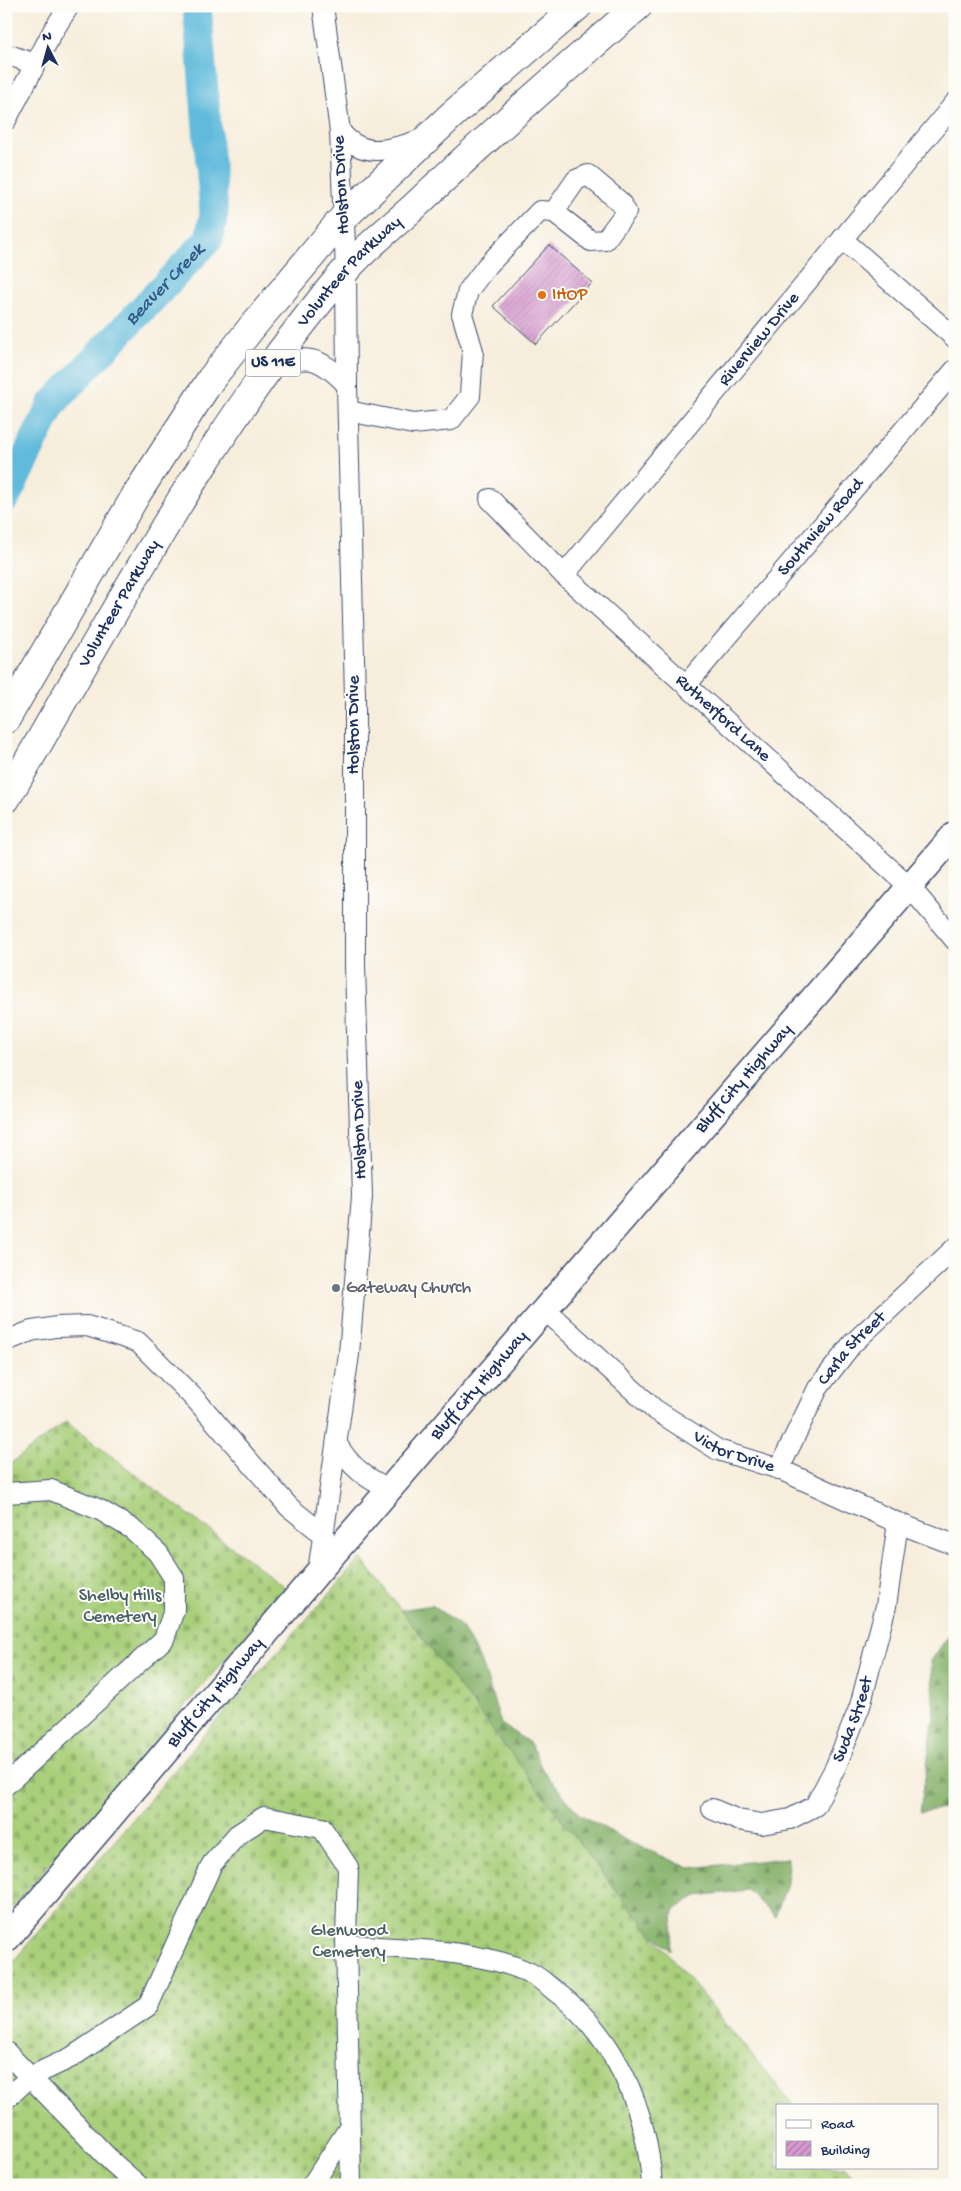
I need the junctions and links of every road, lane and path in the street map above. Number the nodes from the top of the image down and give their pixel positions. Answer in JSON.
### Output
{"nodes":[{"id":1,"x":69,"y":6,"type":"edge"},
{"id":2,"x":322,"y":6,"type":"edge"},
{"id":3,"x":578,"y":6,"type":"edge"},
{"id":4,"x":638,"y":6,"type":"edge"},
{"id":5,"x":6,"y":54,"type":"edge"},
{"id":6,"x":35,"y":64,"type":"junction"},
{"id":7,"x":955,"y":103,"type":"edge"},
{"id":8,"x":6,"y":120,"type":"edge"},
{"id":9,"x":340,"y":131,"type":"junction"},
{"id":10,"x":427,"y":138,"type":"junction"},
{"id":11,"x":554,"y":212,"type":"dead end"},
{"id":12,"x":343,"y":218,"type":"junction"},
{"id":13,"x":842,"y":239,"type":"junction"},
{"id":14,"x":346,"y":270,"type":"junction"},
{"id":15,"x":955,"y":338,"type":"edge"},
{"id":16,"x":269,"y":368,"type":"junction"},
{"id":17,"x":955,"y":370,"type":"edge"},
{"id":18,"x":347,"y":384,"type":"junction"},
{"id":19,"x":348,"y":411,"type":"junction"},
{"id":20,"x":490,"y":499,"type":"dead end"},
{"id":21,"x":564,"y":575,"type":"junction"},
{"id":22,"x":687,"y":684,"type":"junction"},
{"id":23,"x":6,"y":719,"type":"edge"},
{"id":24,"x":6,"y":799,"type":"edge"},
{"id":25,"x":955,"y":834,"type":"edge"},
{"id":26,"x":909,"y":886,"type":"junction"},
{"id":27,"x":955,"y":940,"type":"edge"},
{"id":28,"x":955,"y":1248,"type":"edge"},
{"id":29,"x":544,"y":1309,"type":"junction"},
{"id":30,"x":6,"y":1341,"type":"edge"},
{"id":31,"x":338,"y":1444,"type":"junction"},
{"id":32,"x":778,"y":1469,"type":"junction"},
{"id":33,"x":390,"y":1489,"type":"junction"},
{"id":34,"x":6,"y":1493,"type":"edge"},
{"id":35,"x":898,"y":1523,"type":"junction"},
{"id":36,"x":324,"y":1534,"type":"junction"},
{"id":37,"x":955,"y":1545,"type":"edge"},
{"id":38,"x":318,"y":1572,"type":"junction"},
{"id":39,"x":8,"y":1777,"type":"edge"},
{"id":40,"x":712,"y":1809,"type":"dead end"},
{"id":41,"x":6,"y":1940,"type":"edge"},
{"id":42,"x":347,"y":1945,"type":"junction"},
{"id":43,"x":6,"y":2052,"type":"edge"},
{"id":44,"x":30,"y":2077,"type":"junction"},
{"id":45,"x":6,"y":2100,"type":"edge"},
{"id":46,"x":349,"y":2128,"type":"junction"},
{"id":47,"x":138,"y":2185,"type":"edge"},
{"id":48,"x":312,"y":2185,"type":"edge"},
{"id":49,"x":351,"y":2185,"type":"edge"},
{"id":50,"x":652,"y":2185,"type":"edge"}],
"edges":[{"from":1,"to":6,"type":"street"},
{"from":2,"to":9,"type":"street","name":"Holston Drive"},
{"from":3,"to":10,"type":"highway","number":"US 11E"},
{"from":4,"to":14,"type":"highway","name":"Volunteer Parkway","number":"US 11E"},
{"from":5,"to":6,"type":"street"},
{"from":6,"to":8,"type":"street"},
{"from":7,"to":13,"type":"street","name":"Riverview Drive"},
{"from":9,"to":10,"type":"street"},
{"from":9,"to":12,"type":"street","name":"Holston Drive"},
{"from":10,"to":12,"type":"highway","number":"US 11E"},
{"from":11,"to":19,"type":"street"},
{"from":12,"to":14,"type":"street","name":"Holston Drive"},
{"from":12,"to":23,"type":"highway","number":"US 11E"},
{"from":13,"to":15,"type":"street"},
{"from":13,"to":21,"type":"street","name":"Riverview Drive"},
{"from":14,"to":16,"type":"highway","name":"Volunteer Parkway","number":"US 11E"},
{"from":14,"to":18,"type":"street","name":"Holston Drive"},
{"from":16,"to":18,"type":"street"},
{"from":16,"to":24,"type":"highway","name":"Volunteer Parkway","number":"US 11E"},
{"from":17,"to":22,"type":"street","name":"Southview Road"},
{"from":18,"to":19,"type":"street","name":"Holston Drive"},
{"from":19,"to":31,"type":"street","name":"Holston Drive"},
{"from":20,"to":21,"type":"street","name":"Rutherford Lane"},
{"from":21,"to":22,"type":"street","name":"Rutherford Lane"},
{"from":22,"to":26,"type":"street","name":"Rutherford Lane"},
{"from":25,"to":26,"type":"main road","name":"Bluff City Highway"},
{"from":26,"to":27,"type":"street","name":"Rutherford Lane"},
{"from":26,"to":29,"type":"main road","name":"Bluff City Highway"},
{"from":28,"to":32,"type":"street","name":"Carla Street"},
{"from":29,"to":32,"type":"street","name":"Victor Drive"},
{"from":29,"to":33,"type":"main road","name":"Bluff City Highway"},
{"from":30,"to":36,"type":"street"},
{"from":31,"to":33,"type":"street"},
{"from":31,"to":36,"type":"street","name":"Holston Drive"},
{"from":32,"to":35,"type":"street","name":"Victor Drive"},
{"from":33,"to":38,"type":"main road","name":"Bluff City Highway"},
{"from":34,"to":39,"type":"street"},
{"from":35,"to":37,"type":"street","name":"Victor Drive"},
{"from":35,"to":40,"type":"street","name":"Suda Street"},
{"from":36,"to":38,"type":"street","name":"Holston Drive"},
{"from":38,"to":41,"type":"main road","name":"Bluff City Highway"},
{"from":42,"to":44,"type":"street"},
{"from":42,"to":46,"type":"street"},
{"from":42,"to":50,"type":"street"},
{"from":43,"to":44,"type":"street"},
{"from":44,"to":45,"type":"street"},
{"from":44,"to":47,"type":"street"},
{"from":46,"to":48,"type":"street"},
{"from":46,"to":49,"type":"street"}]}
